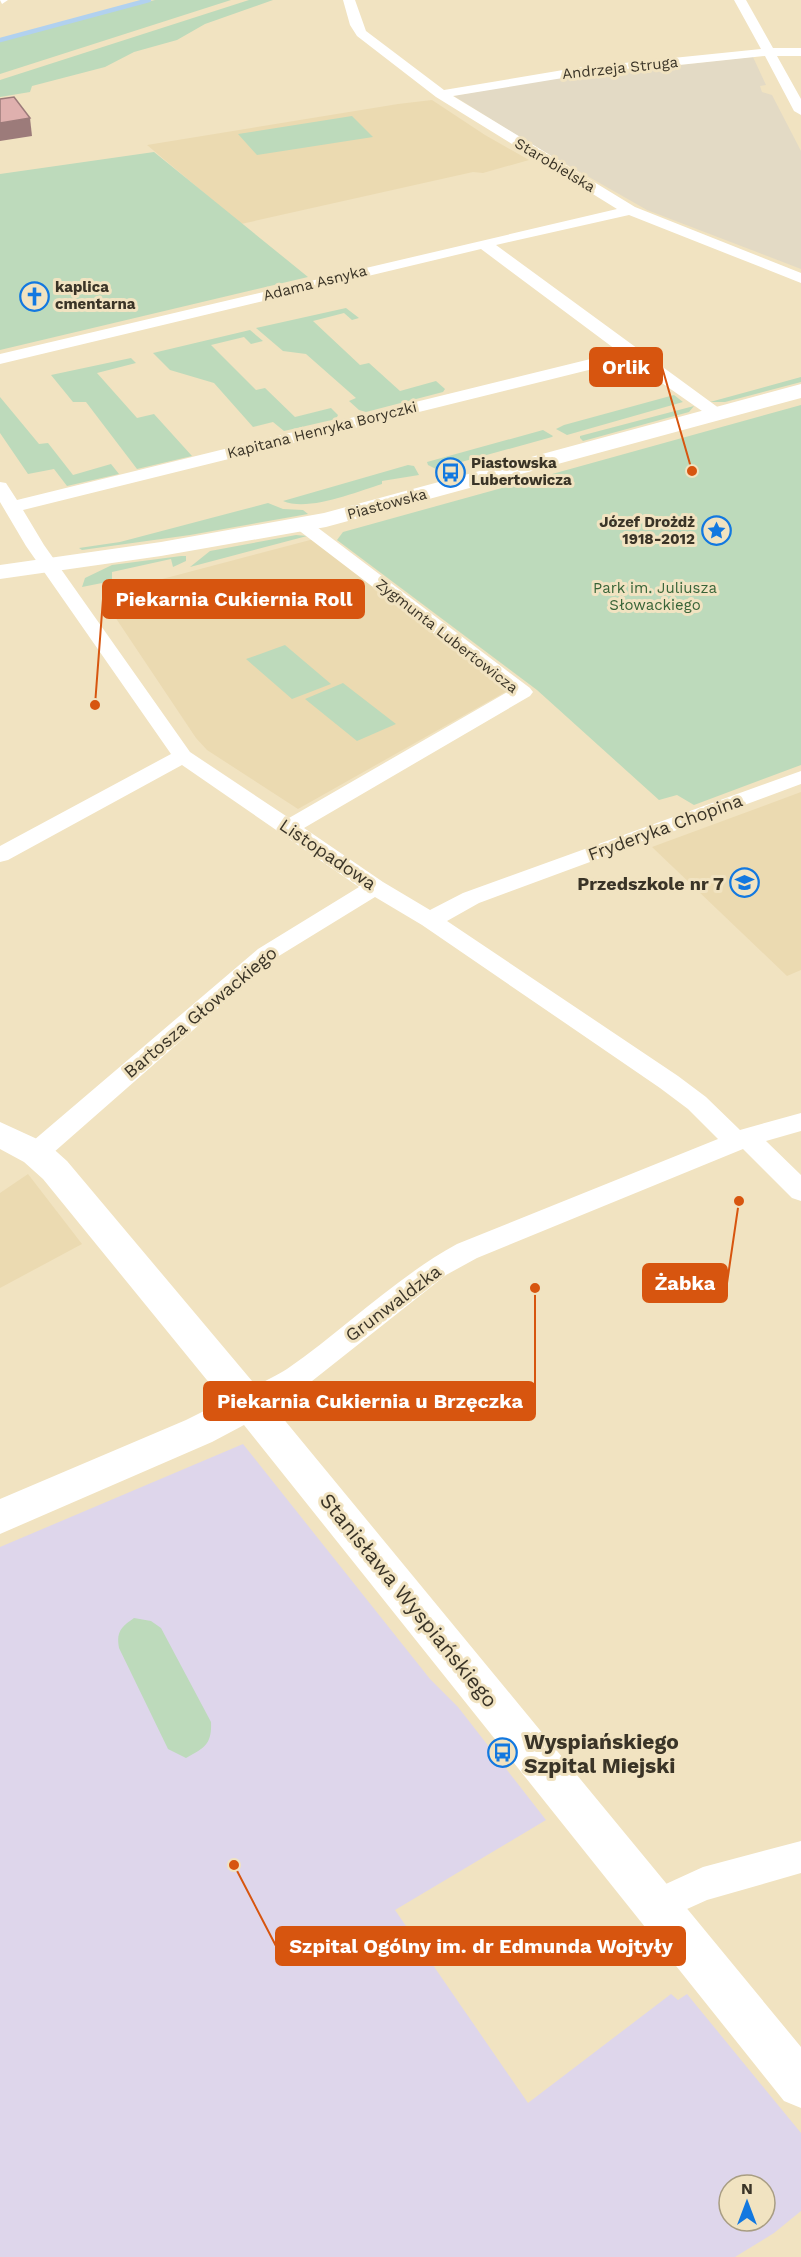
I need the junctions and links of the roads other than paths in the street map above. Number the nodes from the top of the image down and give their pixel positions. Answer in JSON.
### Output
{"nodes":[{"id":1,"x":349,"y":0,"type":"edge"},
{"id":2,"x":740,"y":0,"type":"edge"},
{"id":3,"x":769,"y":52,"type":"junction"},
{"id":4,"x":801,"y":52,"type":"edge"},
{"id":5,"x":441,"y":94,"type":"junction"},
{"id":6,"x":801,"y":111,"type":"edge"},
{"id":7,"x":630,"y":210,"type":"junction"},
{"id":8,"x":483,"y":243,"type":"junction"},
{"id":9,"x":801,"y":278,"type":"edge"},
{"id":10,"x":632,"y":354,"type":"junction"},
{"id":11,"x":0,"y":359,"type":"edge"},
{"id":12,"x":801,"y":391,"type":"edge"},
{"id":13,"x":718,"y":414,"type":"junction"},
{"id":14,"x":0,"y":487,"type":"edge"},
{"id":15,"x":12,"y":507,"type":"junction"},
{"id":16,"x":303,"y":525,"type":"junction"},
{"id":17,"x":48,"y":564,"type":"junction"},
{"id":18,"x":0,"y":572,"type":"edge"},
{"id":19,"x":183,"y":756,"type":"junction"},
{"id":20,"x":801,"y":777,"type":"edge"},
{"id":21,"x":288,"y":828,"type":"junction"},
{"id":22,"x":0,"y":855,"type":"edge"},
{"id":23,"x":375,"y":887,"type":"junction"},
{"id":24,"x":430,"y":920,"type":"junction"},
{"id":25,"x":801,"y":1122,"type":"edge"},
{"id":26,"x":0,"y":1134,"type":"edge"},
{"id":27,"x":741,"y":1139,"type":"junction"},
{"id":28,"x":36,"y":1153,"type":"junction"},
{"id":29,"x":801,"y":1191,"type":"edge"},
{"id":30,"x":250,"y":1405,"type":"junction"},
{"id":31,"x":0,"y":1517,"type":"edge"},
{"id":32,"x":801,"y":1857,"type":"edge"},
{"id":33,"x":656,"y":1906,"type":"junction"},
{"id":34,"x":801,"y":2084,"type":"edge"}],
"edges":[{"from":1,"to":5,"type":"street","name":"Starobielska"},
{"from":2,"to":3,"type":"street"},
{"from":3,"to":4,"type":"street","name":"Andrzeja Struga"},
{"from":3,"to":5,"type":"street","name":"Andrzeja Struga"},
{"from":3,"to":6,"type":"street"},
{"from":5,"to":7,"type":"street","name":"Starobielska"},
{"from":7,"to":8,"type":"street","name":"Adama Asnyka"},
{"from":7,"to":9,"type":"street","name":"Starobielska"},
{"from":8,"to":10,"type":"street"},
{"from":8,"to":11,"type":"street","name":"Adama Asnyka"},
{"from":10,"to":13,"type":"street"},
{"from":10,"to":15,"type":"street","name":"Kapitana Henryka Boryczki"},
{"from":12,"to":13,"type":"street","name":"Piastowska"},
{"from":13,"to":16,"type":"street","name":"Piastowska"},
{"from":14,"to":15,"type":"street","name":"Listopadowa"},
{"from":15,"to":17,"type":"street","name":"Listopadowa"},
{"from":16,"to":17,"type":"street","name":"Piastowska"},
{"from":16,"to":21,"type":"street","name":"Zygmunta Lubertowicza"},
{"from":17,"to":18,"type":"street","name":"Piastowska"},
{"from":17,"to":19,"type":"street","name":"Listopadowa"},
{"from":19,"to":21,"type":"street","name":"Listopadowa"},
{"from":19,"to":22,"type":"street"},
{"from":20,"to":24,"type":"street","name":"Fryderyka Chopina"},
{"from":21,"to":23,"type":"street","name":"Listopadowa"},
{"from":23,"to":24,"type":"street","name":"Listopadowa"},
{"from":23,"to":28,"type":"street","name":"Bartosza Głowackiego"},
{"from":24,"to":27,"type":"street","name":"Listopadowa"},
{"from":25,"to":27,"type":"street","name":"Grunwaldzka"},
{"from":26,"to":28,"type":"street","name":"Stanisława Wyspiańskiego"},
{"from":27,"to":29,"type":"street","name":"Listopadowa"},
{"from":27,"to":30,"type":"street","name":"Grunwaldzka"},
{"from":28,"to":30,"type":"street","name":"Stanisława Wyspiańskiego"},
{"from":30,"to":31,"type":"street","name":"Grunwaldzka"},
{"from":30,"to":33,"type":"street","name":"Stanisława Wyspiańskiego"},
{"from":32,"to":33,"type":"street"},
{"from":33,"to":34,"type":"street","name":"Stanisława Wyspiańskiego"}]}
